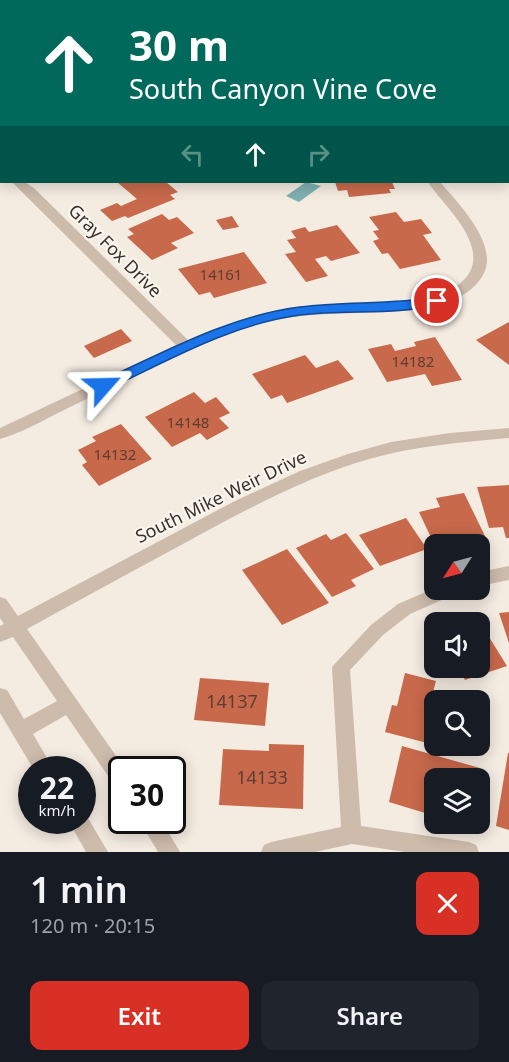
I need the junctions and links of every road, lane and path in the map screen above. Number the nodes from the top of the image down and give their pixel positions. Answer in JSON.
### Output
{"nodes":[{"id":1,"x":19,"y":183,"type":"edge"},
{"id":2,"x":435,"y":183,"type":"edge"},
{"id":3,"x":186,"y":347,"type":"junction"},
{"id":4,"x":509,"y":433,"type":"edge"},
{"id":5,"x":0,"y":434,"type":"edge"},
{"id":6,"x":509,"y":573,"type":"edge"},
{"id":7,"x":490,"y":577,"type":"edge"},
{"id":8,"x":424,"y":600,"type":"edge"},
{"id":9,"x":0,"y":604,"type":"edge"},
{"id":10,"x":8,"y":630,"type":"edge"},
{"id":11,"x":0,"y":696,"type":"edge"},
{"id":12,"x":70,"y":703,"type":"junction"},
{"id":13,"x":21,"y":731,"type":"junction"},
{"id":14,"x":36,"y":756,"type":"edge"},
{"id":15,"x":108,"y":759,"type":"edge"},
{"id":16,"x":87,"y":834,"type":"edge"},
{"id":17,"x":158,"y":834,"type":"edge"},
{"id":18,"x":352,"y":834,"type":"junction"},
{"id":19,"x":98,"y":852,"type":"edge"},
{"id":20,"x":170,"y":852,"type":"edge"},
{"id":21,"x":271,"y":852,"type":"edge"},
{"id":22,"x":469,"y":852,"type":"edge"}],
"edges":[{"from":1,"to":3,"type":"street","name":"Gray Fox Drive"},
{"from":2,"to":3,"type":"street"},
{"from":3,"to":5,"type":"street"},
{"from":4,"to":10,"type":"street","name":"South Mike Weir Drive"},
{"from":6,"to":7,"type":"street"},
{"from":8,"to":18,"type":"street"},
{"from":9,"to":10,"type":"street"},
{"from":10,"to":12,"type":"street"},
{"from":11,"to":13,"type":"street"},
{"from":12,"to":13,"type":"street"},
{"from":12,"to":15,"type":"street"},
{"from":13,"to":14,"type":"street"},
{"from":16,"to":19,"type":"street"},
{"from":17,"to":20,"type":"street"},
{"from":18,"to":21,"type":"street"},
{"from":18,"to":22,"type":"street"}]}
